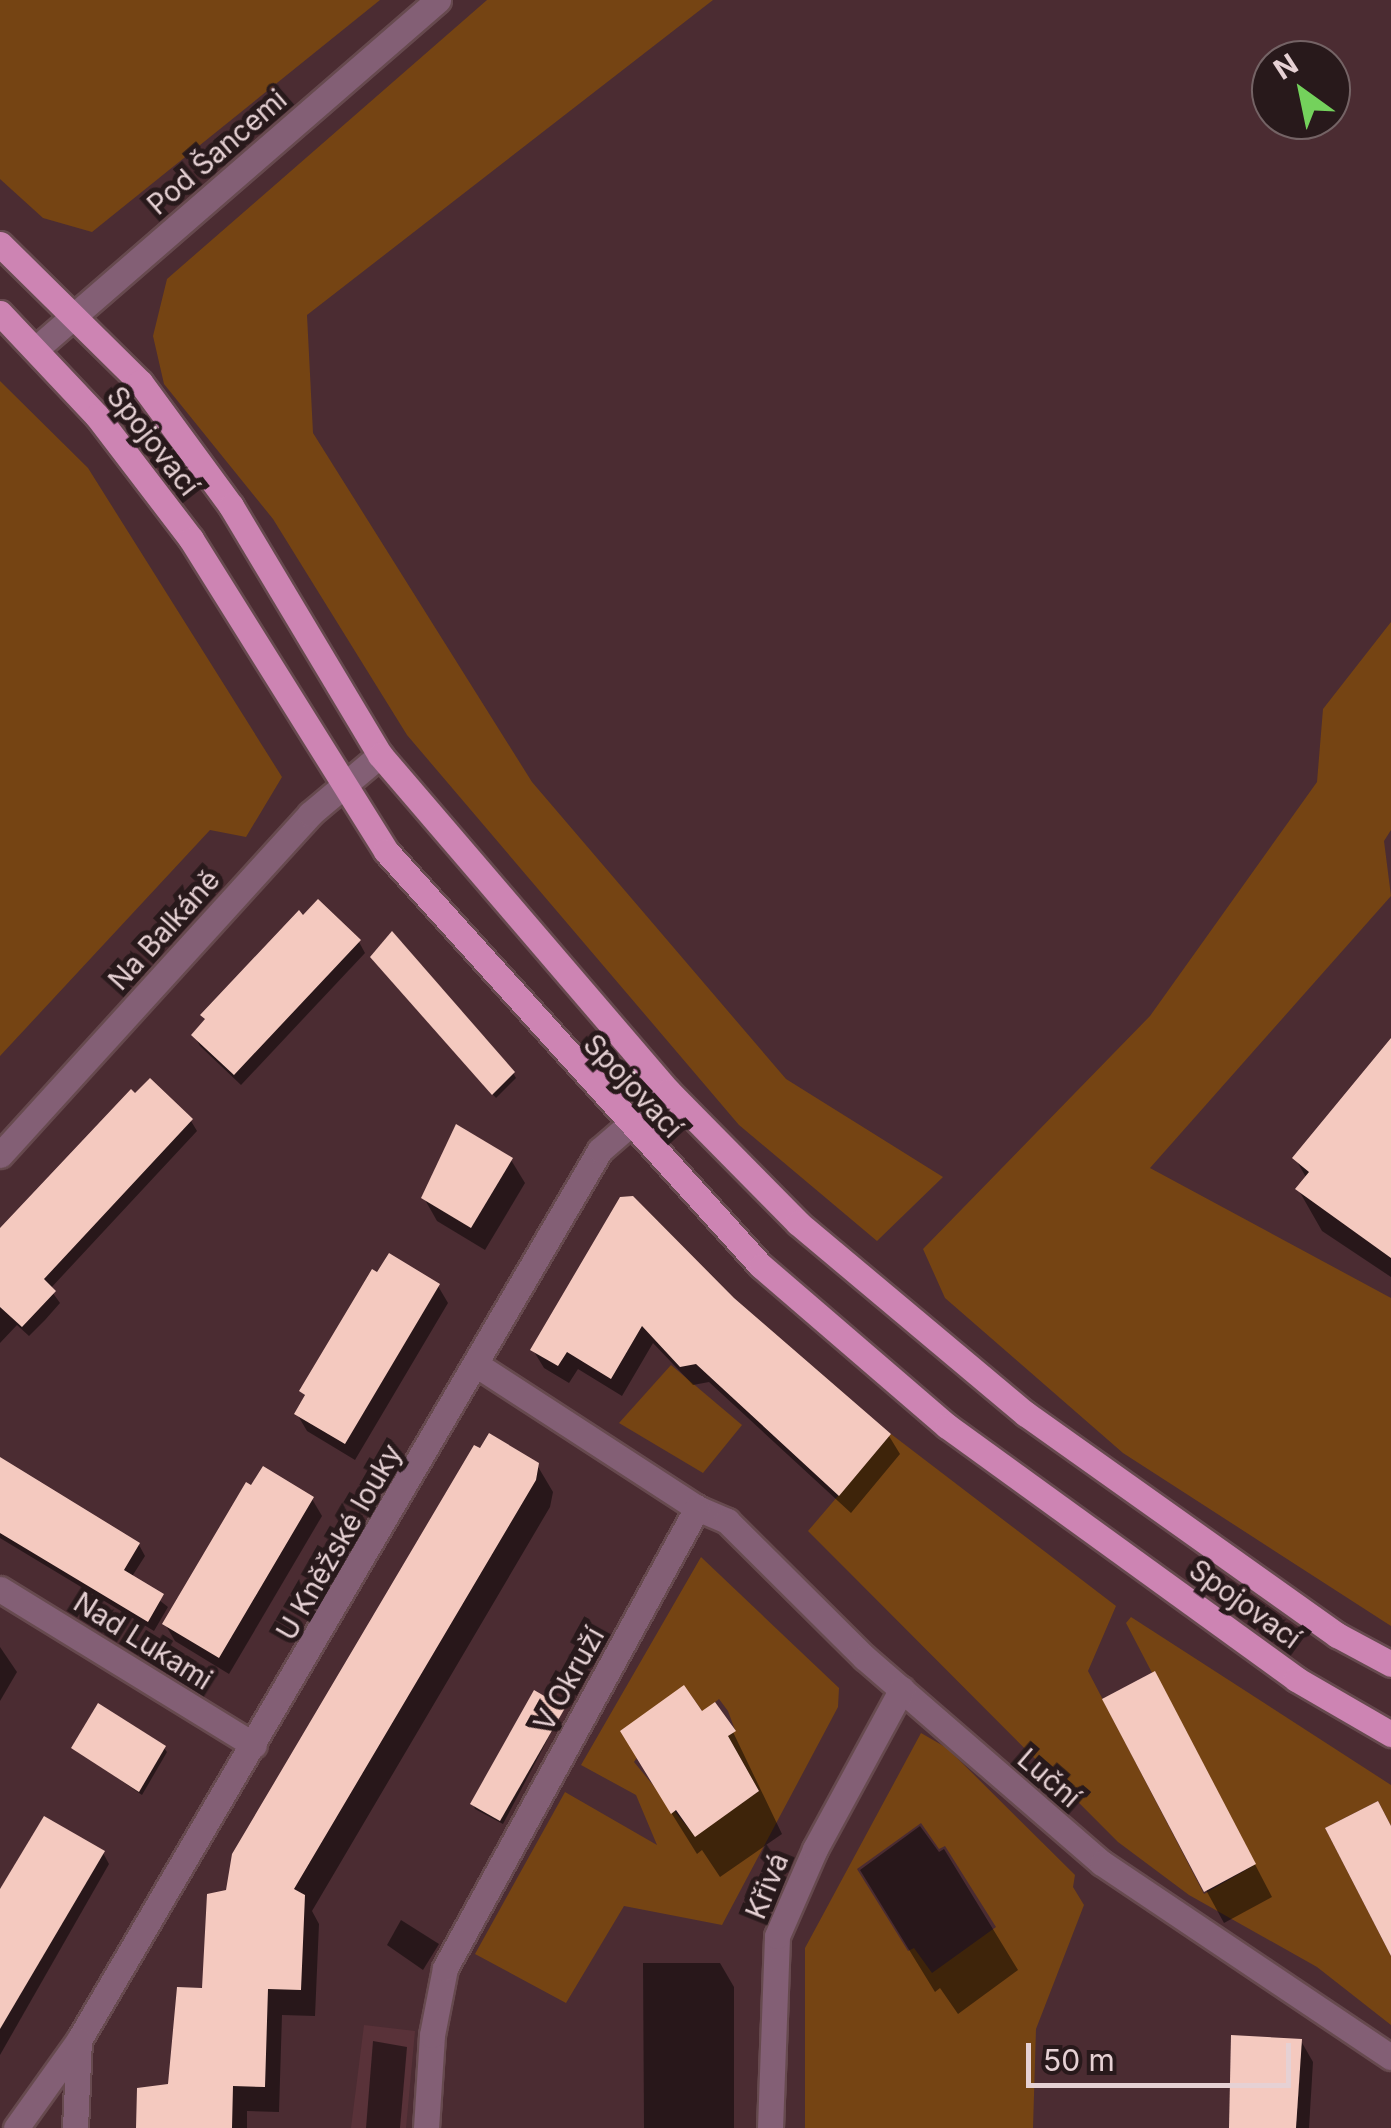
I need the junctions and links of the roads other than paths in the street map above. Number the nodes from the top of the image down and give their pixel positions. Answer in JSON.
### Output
{"nodes":[{"id":1,"x":438,"y":0,"type":"edge"},
{"id":2,"x":0,"y":244,"type":"edge"},
{"id":3,"x":0,"y":313,"type":"edge"},
{"id":4,"x":77,"y":314,"type":"junction"},
{"id":5,"x":37,"y":348,"type":"junction"},
{"id":6,"x":380,"y":755,"type":"junction"},
{"id":7,"x":340,"y":786,"type":"junction"},
{"id":8,"x":668,"y":1091,"type":"junction"},
{"id":9,"x":628,"y":1125,"type":"junction"},
{"id":10,"x":0,"y":1155,"type":"edge"},
{"id":11,"x":478,"y":1365,"type":"junction"},
{"id":12,"x":697,"y":1508,"type":"junction"},
{"id":13,"x":0,"y":1590,"type":"edge"},
{"id":14,"x":1391,"y":1664,"type":"edge"},
{"id":15,"x":902,"y":1689,"type":"junction"},
{"id":16,"x":1391,"y":1734,"type":"edge"},
{"id":17,"x":254,"y":1745,"type":"junction"},
{"id":18,"x":80,"y":2040,"type":"junction"},
{"id":19,"x":1391,"y":2057,"type":"edge"},
{"id":20,"x":16,"y":2128,"type":"edge"},
{"id":21,"x":75,"y":2128,"type":"edge"},
{"id":22,"x":426,"y":2128,"type":"edge"},
{"id":23,"x":770,"y":2128,"type":"edge"}],
"edges":[{"from":1,"to":4,"type":"street","name":"Pod Šancemi"},
{"from":2,"to":4,"type":"main road","name":"Spojovací"},
{"from":3,"to":5,"type":"main road","name":"Spojovací"},
{"from":4,"to":5,"type":"street","name":"Pod Šancemi"},
{"from":4,"to":6,"type":"main road","name":"Spojovací"},
{"from":5,"to":7,"type":"main road","name":"Spojovací"},
{"from":6,"to":7,"type":"street","name":"Na Balkáně"},
{"from":6,"to":8,"type":"main road","name":"Spojovací"},
{"from":7,"to":9,"type":"main road","name":"Spojovací"},
{"from":7,"to":10,"type":"street","name":"Na Balkáně"},
{"from":8,"to":9,"type":"street","name":"U Kněžské louky"},
{"from":8,"to":14,"type":"main road","name":"Spojovací"},
{"from":9,"to":11,"type":"street","name":"U Kněžské louky"},
{"from":9,"to":16,"type":"main road","name":"Spojovací"},
{"from":11,"to":12,"type":"street"},
{"from":11,"to":17,"type":"street","name":"U Kněžské louky"},
{"from":12,"to":15,"type":"street","name":"Luční"},
{"from":12,"to":22,"type":"street","name":"V Okruží"},
{"from":13,"to":17,"type":"street","name":"Nad Lukami"},
{"from":15,"to":19,"type":"street","name":"Luční"},
{"from":15,"to":23,"type":"street","name":"Křivá"},
{"from":17,"to":18,"type":"street","name":"U Kněžské louky"},
{"from":18,"to":20,"type":"street","name":"U Kněžské louky"},
{"from":18,"to":21,"type":"street","name":"U Kněžské louky"}]}
